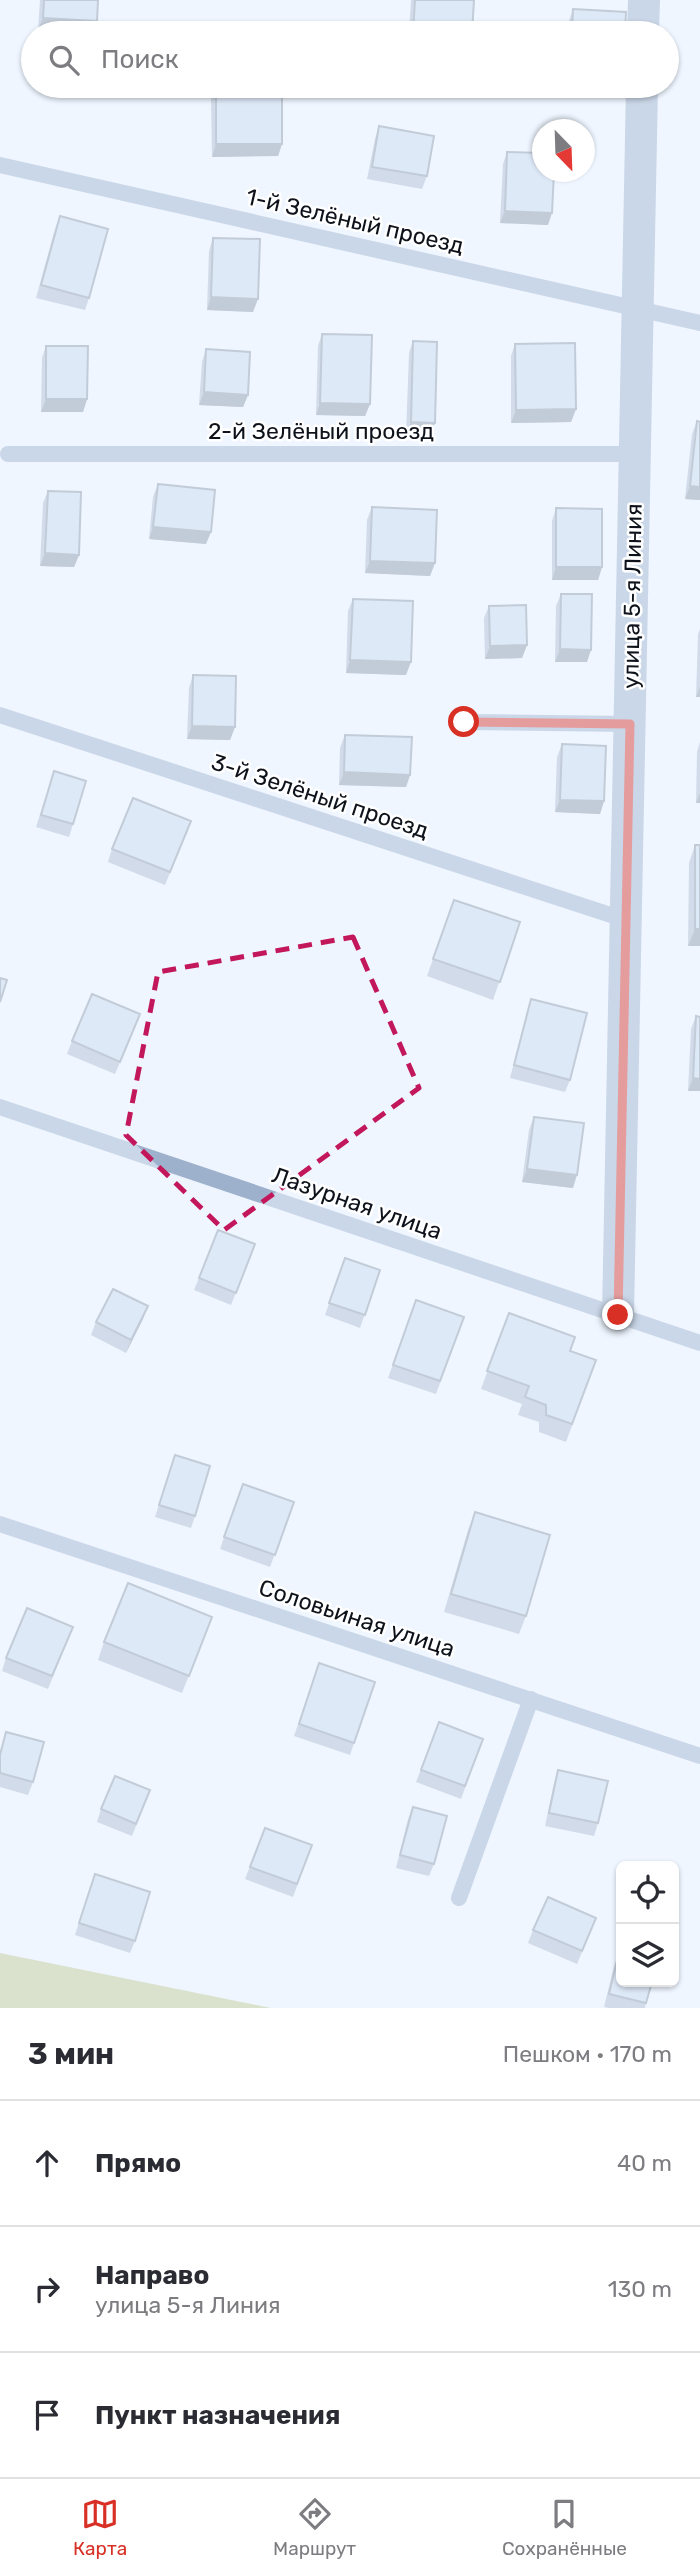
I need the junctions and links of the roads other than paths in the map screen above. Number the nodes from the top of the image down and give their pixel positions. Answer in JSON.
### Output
{"nodes":[{"id":1,"x":644,"y":0,"type":"edge"},
{"id":2,"x":643,"y":21,"type":"edge"},
{"id":3,"x":642,"y":98,"type":"edge"},
{"id":4,"x":0,"y":164,"type":"edge"},
{"id":5,"x":638,"y":308,"type":"junction"},
{"id":6,"x":700,"y":323,"type":"edge"},
{"id":7,"x":8,"y":454,"type":"dead end"},
{"id":8,"x":635,"y":454,"type":"junction"},
{"id":9,"x":0,"y":715,"type":"edge"},
{"id":10,"x":464,"y":722,"type":"dead end"},
{"id":11,"x":630,"y":724,"type":"junction"},
{"id":12,"x":625,"y":920,"type":"junction"},
{"id":13,"x":0,"y":1107,"type":"edge"},
{"id":14,"x":618,"y":1315,"type":"junction"},
{"id":15,"x":700,"y":1343,"type":"edge"},
{"id":16,"x":0,"y":1524,"type":"edge"},
{"id":17,"x":531,"y":1699,"type":"junction"},
{"id":18,"x":700,"y":1756,"type":"edge"},
{"id":19,"x":459,"y":1898,"type":"dead end"}],
"edges":[{"from":1,"to":2,"type":"street"},
{"from":3,"to":5,"type":"street","name":"улица 5-я Линия"},
{"from":4,"to":5,"type":"lane","name":"1-й Зелёный проезд"},
{"from":5,"to":6,"type":"lane","name":"1-й Зелёный проезд"},
{"from":5,"to":8,"type":"street","name":"улица 5-я Линия"},
{"from":7,"to":8,"type":"lane","name":"2-й Зелёный проезд"},
{"from":8,"to":11,"type":"street","name":"улица 5-я Линия"},
{"from":9,"to":12,"type":"lane","name":"3-й Зелёный проезд"},
{"from":10,"to":11,"type":"lane"},
{"from":11,"to":12,"type":"street","name":"улица 5-я Линия"},
{"from":12,"to":14,"type":"street","name":"улица 5-я Линия"},
{"from":13,"to":14,"type":"lane","name":"Лазурная улица"},
{"from":14,"to":15,"type":"lane","name":"Лазурная улица"},
{"from":16,"to":17,"type":"lane","name":"Соловьиная улица"},
{"from":17,"to":18,"type":"lane","name":"Соловьиная улица"},
{"from":17,"to":19,"type":"lane"}]}
